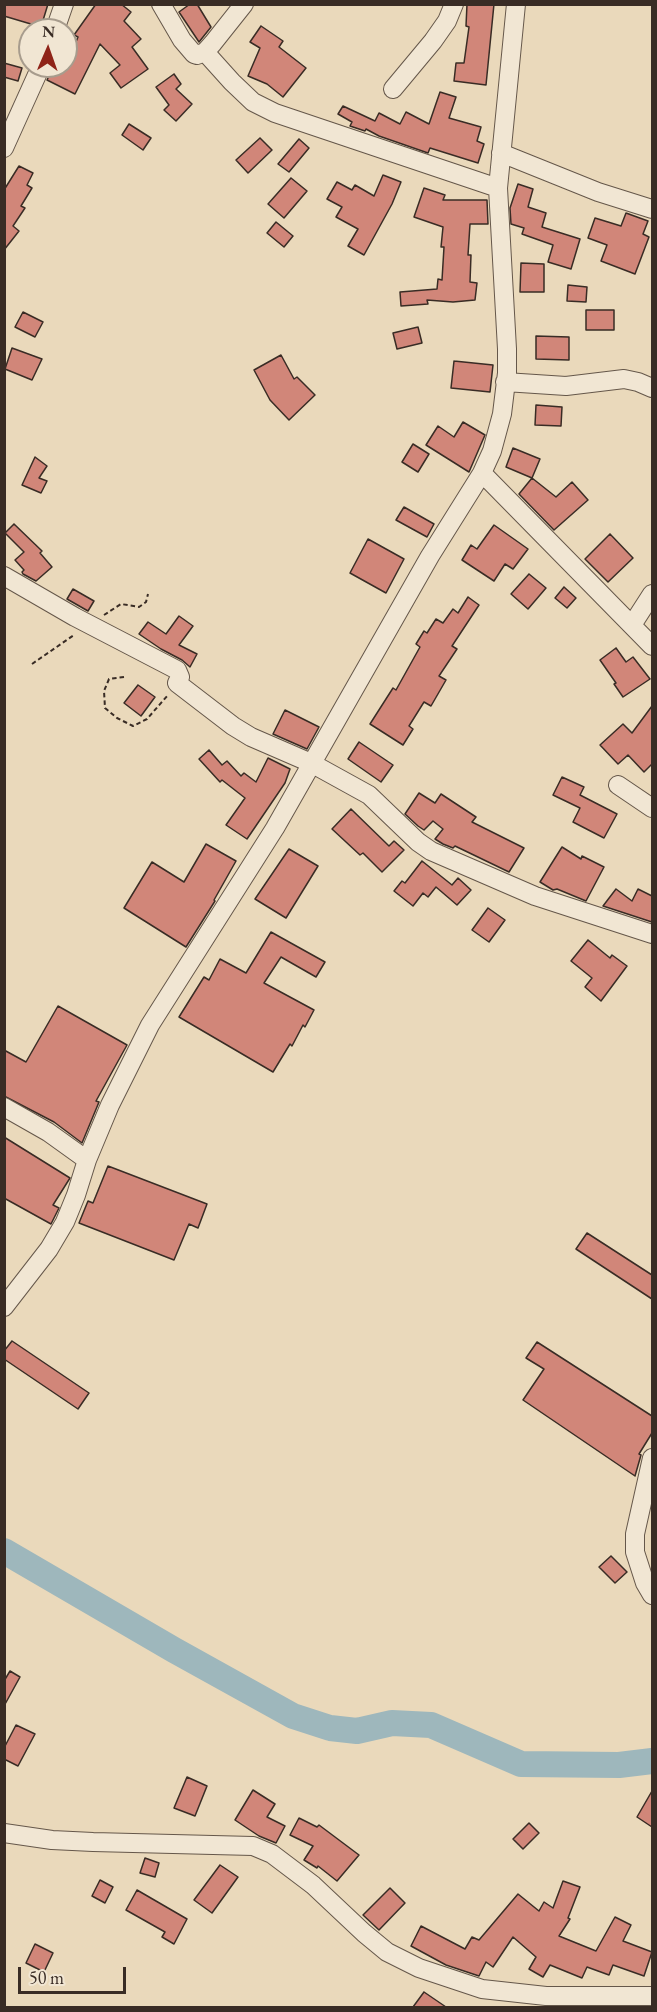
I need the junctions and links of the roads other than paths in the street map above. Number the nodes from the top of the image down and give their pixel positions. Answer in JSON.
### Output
{"nodes":[{"id":1,"x":161,"y":4,"type":"edge"},
{"id":2,"x":243,"y":4,"type":"edge"},
{"id":3,"x":454,"y":4,"type":"edge"},
{"id":4,"x":516,"y":4,"type":"edge"},
{"id":5,"x":205,"y":52,"type":"junction"},
{"id":6,"x":36,"y":78,"type":"edge"},
{"id":7,"x":393,"y":89,"type":"dead end"},
{"id":8,"x":4,"y":148,"type":"edge"},
{"id":9,"x":501,"y":153,"type":"junction"},
{"id":10,"x":498,"y":188,"type":"junction"},
{"id":11,"x":652,"y":209,"type":"edge"},
{"id":12,"x":505,"y":382,"type":"junction"},
{"id":13,"x":652,"y":388,"type":"edge"},
{"id":14,"x":482,"y":473,"type":"junction"},
{"id":15,"x":4,"y":576,"type":"edge"},
{"id":16,"x":652,"y":594,"type":"edge"},
{"id":17,"x":632,"y":625,"type":"junction"},
{"id":18,"x":652,"y":646,"type":"edge"},
{"id":19,"x":311,"y":763,"type":"junction"},
{"id":20,"x":618,"y":785,"type":"dead end"},
{"id":21,"x":652,"y":808,"type":"edge"},
{"id":22,"x":652,"y":933,"type":"edge"},
{"id":23,"x":4,"y":1107,"type":"edge"},
{"id":24,"x":87,"y":1160,"type":"junction"},
{"id":25,"x":4,"y":1307,"type":"edge"},
{"id":26,"x":652,"y":1458,"type":"edge"},
{"id":27,"x":652,"y":1595,"type":"edge"},
{"id":28,"x":4,"y":1833,"type":"edge"},
{"id":29,"x":643,"y":2000,"type":"edge"}],
"edges":[{"from":1,"to":5,"type":"street"},
{"from":2,"to":5,"type":"street"},
{"from":3,"to":7,"type":"street"},
{"from":4,"to":9,"type":"street"},
{"from":5,"to":10,"type":"street"},
{"from":6,"to":8,"type":"street"},
{"from":9,"to":10,"type":"street"},
{"from":9,"to":11,"type":"street"},
{"from":10,"to":12,"type":"street"},
{"from":12,"to":13,"type":"street"},
{"from":12,"to":14,"type":"street"},
{"from":14,"to":17,"type":"street"},
{"from":14,"to":19,"type":"street"},
{"from":15,"to":19,"type":"street"},
{"from":16,"to":17,"type":"street"},
{"from":17,"to":18,"type":"street"},
{"from":19,"to":22,"type":"street"},
{"from":19,"to":24,"type":"street"},
{"from":20,"to":21,"type":"street"},
{"from":23,"to":24,"type":"street"},
{"from":24,"to":25,"type":"street"},
{"from":26,"to":27,"type":"street"},
{"from":28,"to":29,"type":"street"}]}
